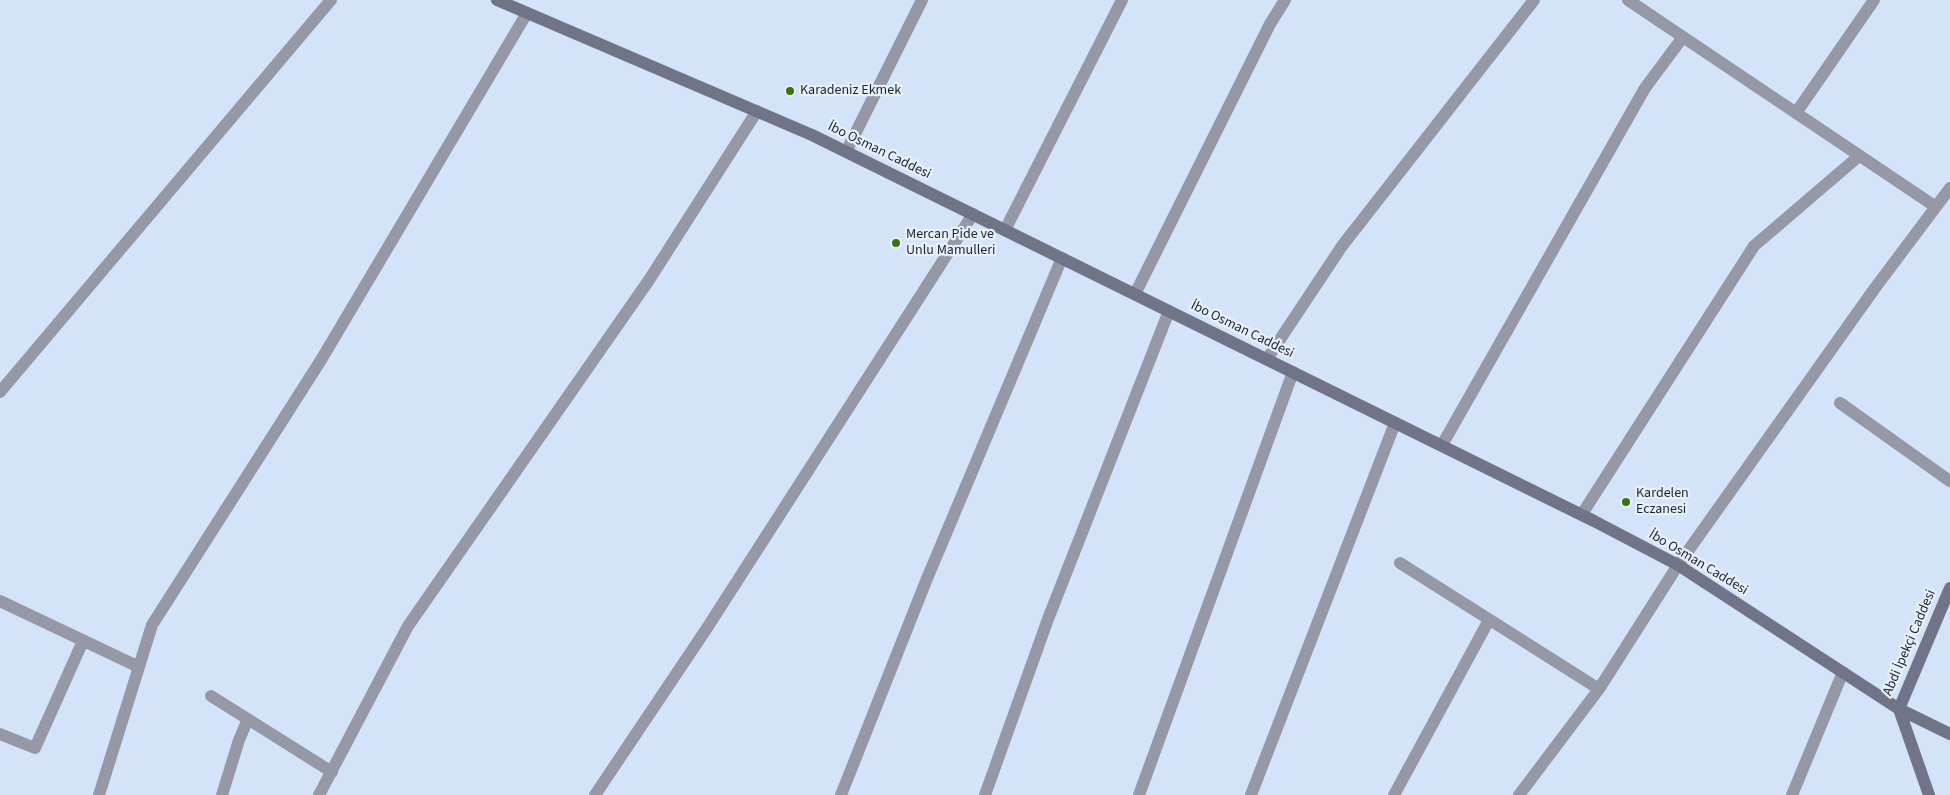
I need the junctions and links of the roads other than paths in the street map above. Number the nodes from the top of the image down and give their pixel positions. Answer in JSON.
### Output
{"nodes":[{"id":1,"x":331,"y":0,"type":"edge"},
{"id":2,"x":497,"y":0,"type":"edge"},
{"id":3,"x":922,"y":0,"type":"edge"},
{"id":4,"x":1122,"y":0,"type":"edge"},
{"id":5,"x":1285,"y":0,"type":"edge"},
{"id":6,"x":1534,"y":0,"type":"edge"},
{"id":7,"x":1628,"y":0,"type":"edge"},
{"id":8,"x":1874,"y":0,"type":"edge"},
{"id":9,"x":527,"y":13,"type":"junction"},
{"id":10,"x":1683,"y":37,"type":"junction"},
{"id":11,"x":757,"y":111,"type":"junction"},
{"id":12,"x":1796,"y":113,"type":"junction"},
{"id":13,"x":846,"y":152,"type":"junction"},
{"id":14,"x":1859,"y":156,"type":"junction"},
{"id":15,"x":1950,"y":188,"type":"edge"},
{"id":16,"x":1936,"y":207,"type":"junction"},
{"id":17,"x":973,"y":214,"type":"junction"},
{"id":18,"x":1006,"y":230,"type":"junction"},
{"id":19,"x":1062,"y":258,"type":"junction"},
{"id":20,"x":1135,"y":294,"type":"junction"},
{"id":21,"x":1169,"y":311,"type":"junction"},
{"id":22,"x":1267,"y":359,"type":"junction"},
{"id":23,"x":1293,"y":372,"type":"junction"},
{"id":24,"x":0,"y":392,"type":"edge"},
{"id":25,"x":1840,"y":403,"type":"dead end"},
{"id":26,"x":1395,"y":422,"type":"junction"},
{"id":27,"x":1442,"y":445,"type":"junction"},
{"id":28,"x":1950,"y":481,"type":"edge"},
{"id":29,"x":1582,"y":514,"type":"junction"},
{"id":30,"x":1400,"y":563,"type":"dead end"},
{"id":31,"x":1678,"y":565,"type":"junction"},
{"id":32,"x":1950,"y":588,"type":"edge"},
{"id":33,"x":0,"y":602,"type":"edge"},
{"id":34,"x":1489,"y":620,"type":"junction"},
{"id":35,"x":83,"y":641,"type":"junction"},
{"id":36,"x":139,"y":667,"type":"junction"},
{"id":37,"x":1842,"y":672,"type":"junction"},
{"id":38,"x":1599,"y":689,"type":"junction"},
{"id":39,"x":211,"y":696,"type":"dead end"},
{"id":40,"x":1899,"y":709,"type":"junction"},
{"id":41,"x":248,"y":719,"type":"junction"},
{"id":42,"x":0,"y":734,"type":"edge"},
{"id":43,"x":1950,"y":734,"type":"edge"},
{"id":44,"x":332,"y":772,"type":"junction"},
{"id":45,"x":99,"y":795,"type":"edge"},
{"id":46,"x":222,"y":795,"type":"edge"},
{"id":47,"x":319,"y":795,"type":"edge"},
{"id":48,"x":595,"y":795,"type":"edge"},
{"id":49,"x":841,"y":795,"type":"edge"},
{"id":50,"x":985,"y":795,"type":"edge"},
{"id":51,"x":1139,"y":795,"type":"edge"},
{"id":52,"x":1251,"y":795,"type":"edge"},
{"id":53,"x":1394,"y":795,"type":"edge"},
{"id":54,"x":1519,"y":795,"type":"edge"},
{"id":55,"x":1792,"y":795,"type":"edge"},
{"id":56,"x":1930,"y":795,"type":"edge"}],
"edges":[{"from":1,"to":24,"type":"street"},
{"from":2,"to":9,"type":"street","name":"İbo Osman Caddesi"},
{"from":3,"to":13,"type":"street"},
{"from":4,"to":18,"type":"street"},
{"from":5,"to":20,"type":"street"},
{"from":6,"to":22,"type":"street"},
{"from":7,"to":10,"type":"street"},
{"from":8,"to":12,"type":"street"},
{"from":9,"to":11,"type":"street","name":"İbo Osman Caddesi"},
{"from":9,"to":36,"type":"street"},
{"from":10,"to":12,"type":"street"},
{"from":10,"to":27,"type":"street"},
{"from":11,"to":13,"type":"street","name":"İbo Osman Caddesi"},
{"from":11,"to":44,"type":"street"},
{"from":12,"to":14,"type":"street"},
{"from":13,"to":17,"type":"street","name":"İbo Osman Caddesi"},
{"from":14,"to":16,"type":"street"},
{"from":14,"to":29,"type":"street"},
{"from":15,"to":16,"type":"street"},
{"from":16,"to":31,"type":"street"},
{"from":17,"to":18,"type":"street","name":"İbo Osman Caddesi"},
{"from":17,"to":48,"type":"street"},
{"from":18,"to":19,"type":"street","name":"İbo Osman Caddesi"},
{"from":19,"to":20,"type":"street","name":"İbo Osman Caddesi"},
{"from":19,"to":49,"type":"street"},
{"from":20,"to":21,"type":"street","name":"İbo Osman Caddesi"},
{"from":21,"to":22,"type":"street","name":"İbo Osman Caddesi"},
{"from":21,"to":50,"type":"street"},
{"from":22,"to":23,"type":"street","name":"İbo Osman Caddesi"},
{"from":23,"to":26,"type":"street","name":"İbo Osman Caddesi"},
{"from":23,"to":51,"type":"street"},
{"from":25,"to":28,"type":"street"},
{"from":26,"to":27,"type":"street","name":"İbo Osman Caddesi"},
{"from":26,"to":52,"type":"street"},
{"from":27,"to":29,"type":"street","name":"İbo Osman Caddesi"},
{"from":29,"to":31,"type":"street","name":"İbo Osman Caddesi"},
{"from":30,"to":34,"type":"street"},
{"from":31,"to":37,"type":"street","name":"İbo Osman Caddesi"},
{"from":31,"to":38,"type":"street"},
{"from":32,"to":40,"type":"street","name":"Abdi İpekçi Caddesi"},
{"from":33,"to":35,"type":"street"},
{"from":34,"to":38,"type":"street"},
{"from":34,"to":53,"type":"street"},
{"from":35,"to":36,"type":"street"},
{"from":35,"to":42,"type":"street"},
{"from":36,"to":45,"type":"street"},
{"from":37,"to":40,"type":"street","name":"İbo Osman Caddesi"},
{"from":37,"to":55,"type":"street"},
{"from":38,"to":54,"type":"street"},
{"from":39,"to":41,"type":"street"},
{"from":40,"to":43,"type":"street","name":"İbo Osman Caddesi"},
{"from":40,"to":56,"type":"street","name":"Abdi İpekçi Caddesi"},
{"from":41,"to":44,"type":"street"},
{"from":41,"to":46,"type":"street"},
{"from":44,"to":47,"type":"street"}]}
